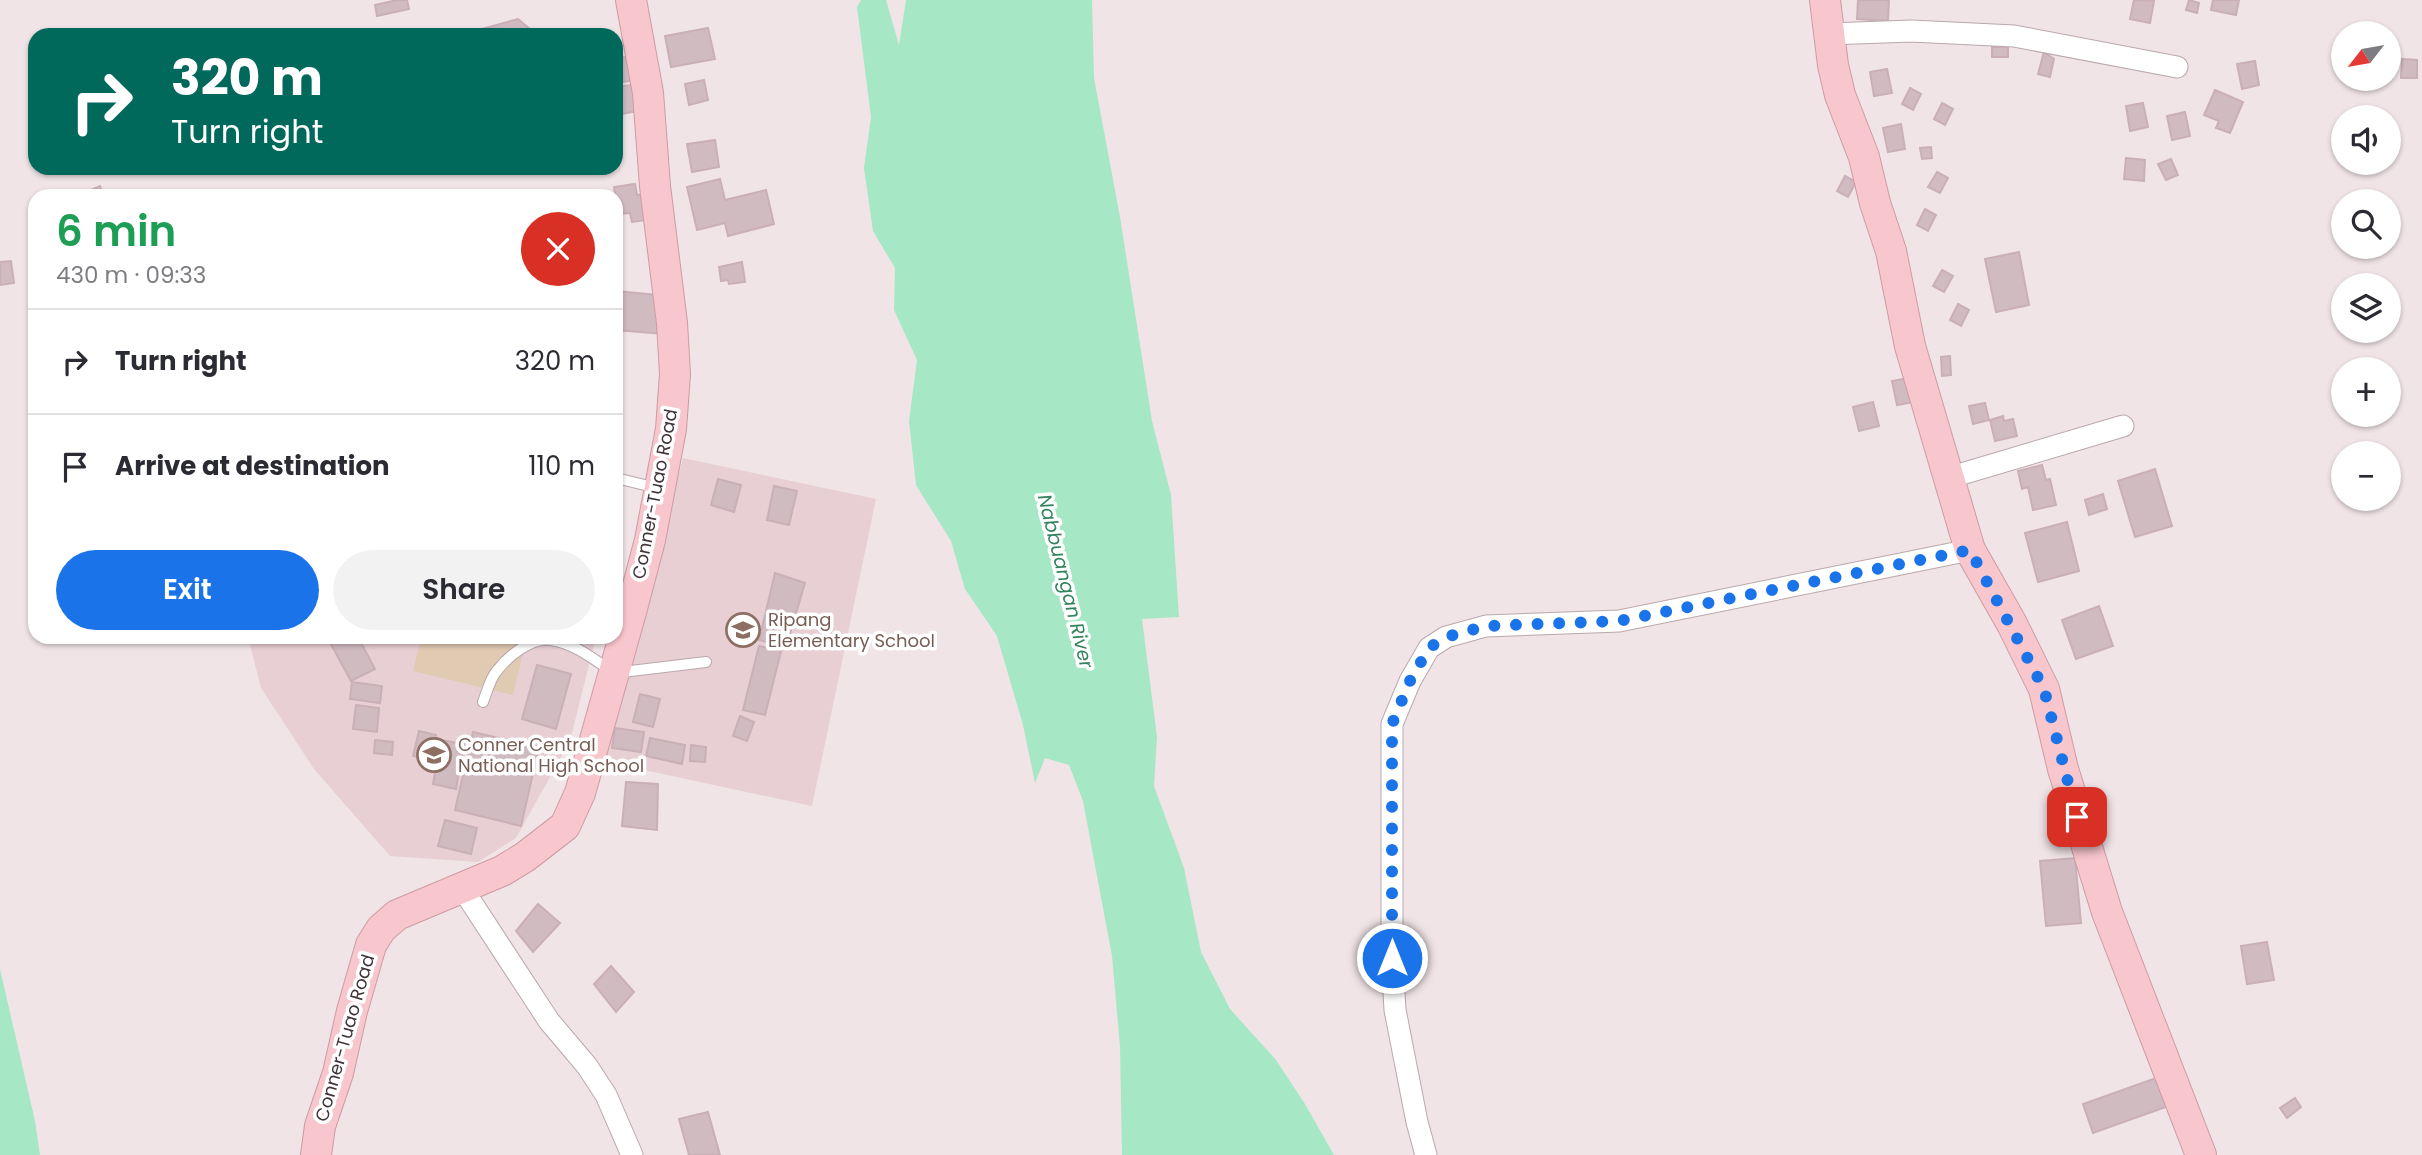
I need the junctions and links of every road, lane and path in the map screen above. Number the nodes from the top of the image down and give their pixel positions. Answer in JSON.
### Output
{"nodes":[{"id":1,"x":631,"y":0,"type":"edge"},
{"id":2,"x":1825,"y":0,"type":"edge"},
{"id":3,"x":1829,"y":34,"type":"junction"},
{"id":4,"x":2177,"y":67,"type":"dead end"},
{"id":5,"x":2123,"y":426,"type":"dead end"},
{"id":6,"x":1948,"y":478,"type":"junction"},
{"id":7,"x":623,"y":480,"type":"edge"},
{"id":8,"x":658,"y":489,"type":"junction"},
{"id":9,"x":1970,"y":550,"type":"junction"},
{"id":10,"x":623,"y":640,"type":"edge"},
{"id":11,"x":532,"y":644,"type":"edge"},
{"id":12,"x":563,"y":644,"type":"edge"},
{"id":13,"x":622,"y":644,"type":"edge"},
{"id":14,"x":705,"y":662,"type":"dead end"},
{"id":15,"x":614,"y":673,"type":"junction"},
{"id":16,"x":484,"y":702,"type":"dead end"},
{"id":17,"x":462,"y":888,"type":"junction"},
{"id":18,"x":316,"y":1155,"type":"edge"},
{"id":19,"x":632,"y":1155,"type":"edge"},
{"id":20,"x":1426,"y":1155,"type":"edge"},
{"id":21,"x":2201,"y":1155,"type":"edge"}],
"edges":[{"from":1,"to":8,"type":"main road","name":"Conner-Tuao Road"},
{"from":2,"to":3,"type":"main road"},
{"from":3,"to":4,"type":"street"},
{"from":3,"to":6,"type":"main road"},
{"from":5,"to":6,"type":"street"},
{"from":6,"to":9,"type":"main road"},
{"from":7,"to":8,"type":"lane"},
{"from":8,"to":10,"type":"main road","name":"Conner-Tuao Road"},
{"from":9,"to":20,"type":"street"},
{"from":9,"to":21,"type":"main road"},
{"from":11,"to":16,"type":"lane"},
{"from":12,"to":15,"type":"lane"},
{"from":13,"to":15,"type":"main road","name":"Conner-Tuao Road"},
{"from":14,"to":15,"type":"lane"},
{"from":15,"to":17,"type":"main road","name":"Conner-Tuao Road"},
{"from":17,"to":18,"type":"main road","name":"Conner-Tuao Road"},
{"from":17,"to":19,"type":"street"}]}
